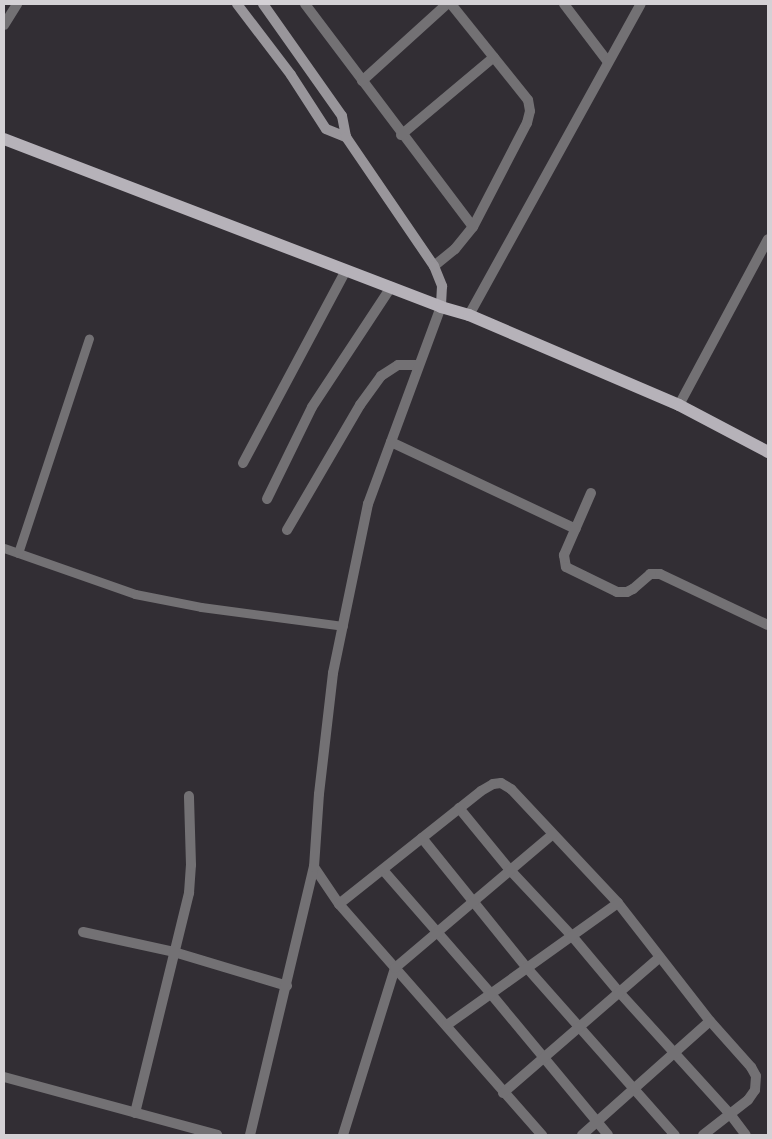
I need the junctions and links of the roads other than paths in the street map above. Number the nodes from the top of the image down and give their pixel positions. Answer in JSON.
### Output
{"nodes":[{"id":1,"x":18,"y":4,"type":"edge"},
{"id":2,"x":237,"y":4,"type":"edge"},
{"id":3,"x":263,"y":4,"type":"edge"},
{"id":4,"x":306,"y":4,"type":"edge"},
{"id":5,"x":447,"y":4,"type":"edge"},
{"id":6,"x":452,"y":4,"type":"edge"},
{"id":7,"x":564,"y":4,"type":"edge"},
{"id":8,"x":641,"y":4,"type":"edge"},
{"id":9,"x":8,"y":13,"type":"edge"},
{"id":10,"x":4,"y":24,"type":"edge"},
{"id":11,"x":494,"y":57,"type":"junction"},
{"id":12,"x":608,"y":62,"type":"junction"},
{"id":13,"x":362,"y":80,"type":"junction"},
{"id":14,"x":401,"y":135,"type":"junction"},
{"id":15,"x":346,"y":137,"type":"junction"},
{"id":16,"x":4,"y":139,"type":"edge"},
{"id":17,"x":473,"y":228,"type":"junction"},
{"id":18,"x":768,"y":239,"type":"edge"},
{"id":19,"x":434,"y":266,"type":"junction"},
{"id":20,"x":346,"y":270,"type":"junction"},
{"id":21,"x":392,"y":288,"type":"junction"},
{"id":22,"x":441,"y":307,"type":"junction"},
{"id":23,"x":469,"y":315,"type":"junction"},
{"id":24,"x":89,"y":338,"type":"dead end"},
{"id":25,"x":418,"y":365,"type":"junction"},
{"id":26,"x":679,"y":405,"type":"junction"},
{"id":27,"x":391,"y":442,"type":"junction"},
{"id":28,"x":768,"y":452,"type":"edge"},
{"id":29,"x":243,"y":463,"type":"dead end"},
{"id":30,"x":591,"y":493,"type":"dead end"},
{"id":31,"x":267,"y":499,"type":"dead end"},
{"id":32,"x":576,"y":528,"type":"junction"},
{"id":33,"x":287,"y":530,"type":"dead end"},
{"id":34,"x":4,"y":548,"type":"edge"},
{"id":35,"x":18,"y":553,"type":"junction"},
{"id":36,"x":343,"y":626,"type":"junction"},
{"id":37,"x":768,"y":626,"type":"edge"},
{"id":38,"x":189,"y":796,"type":"dead end"},
{"id":39,"x":459,"y":808,"type":"junction"},
{"id":40,"x":552,"y":835,"type":"junction"},
{"id":41,"x":422,"y":838,"type":"junction"},
{"id":42,"x":314,"y":867,"type":"junction"},
{"id":43,"x":383,"y":870,"type":"junction"},
{"id":44,"x":510,"y":870,"type":"junction"},
{"id":45,"x":474,"y":900,"type":"junction"},
{"id":46,"x":618,"y":903,"type":"junction"},
{"id":47,"x":339,"y":904,"type":"junction"},
{"id":48,"x":84,"y":932,"type":"dead end"},
{"id":49,"x":437,"y":933,"type":"junction"},
{"id":50,"x":572,"y":936,"type":"junction"},
{"id":51,"x":174,"y":952,"type":"junction"},
{"id":52,"x":659,"y":958,"type":"junction"},
{"id":53,"x":394,"y":968,"type":"junction"},
{"id":54,"x":527,"y":968,"type":"junction"},
{"id":55,"x":287,"y":986,"type":"junction"},
{"id":56,"x":619,"y":992,"type":"junction"},
{"id":57,"x":491,"y":994,"type":"junction"},
{"id":58,"x":710,"y":1021,"type":"junction"},
{"id":59,"x":447,"y":1025,"type":"junction"},
{"id":60,"x":580,"y":1026,"type":"junction"},
{"id":61,"x":674,"y":1054,"type":"junction"},
{"id":62,"x":543,"y":1059,"type":"junction"},
{"id":63,"x":4,"y":1077,"type":"edge"},
{"id":64,"x":634,"y":1089,"type":"junction"},
{"id":65,"x":503,"y":1093,"type":"junction"},
{"id":66,"x":135,"y":1113,"type":"junction"},
{"id":67,"x":730,"y":1114,"type":"junction"},
{"id":68,"x":597,"y":1122,"type":"junction"},
{"id":69,"x":217,"y":1135,"type":"edge"},
{"id":70,"x":250,"y":1135,"type":"edge"},
{"id":71,"x":343,"y":1135,"type":"edge"},
{"id":72,"x":542,"y":1135,"type":"edge"},
{"id":73,"x":582,"y":1135,"type":"edge"},
{"id":74,"x":608,"y":1135,"type":"edge"},
{"id":75,"x":675,"y":1135,"type":"edge"},
{"id":76,"x":703,"y":1135,"type":"edge"},
{"id":77,"x":746,"y":1135,"type":"edge"}],
"edges":[{"from":1,"to":9,"type":"street"},
{"from":2,"to":15,"type":"main road"},
{"from":3,"to":15,"type":"main road"},
{"from":4,"to":13,"type":"street"},
{"from":5,"to":13,"type":"street"},
{"from":6,"to":11,"type":"street"},
{"from":7,"to":12,"type":"street"},
{"from":8,"to":12,"type":"street"},
{"from":9,"to":10,"type":"street"},
{"from":11,"to":14,"type":"street"},
{"from":11,"to":17,"type":"street"},
{"from":12,"to":23,"type":"street"},
{"from":13,"to":14,"type":"street"},
{"from":14,"to":17,"type":"street"},
{"from":15,"to":19,"type":"main road"},
{"from":16,"to":20,"type":"main road"},
{"from":17,"to":19,"type":"street"},
{"from":18,"to":26,"type":"street"},
{"from":19,"to":22,"type":"main road"},
{"from":20,"to":21,"type":"main road"},
{"from":20,"to":29,"type":"street"},
{"from":21,"to":22,"type":"main road"},
{"from":21,"to":31,"type":"street"},
{"from":22,"to":23,"type":"main road"},
{"from":22,"to":25,"type":"street"},
{"from":23,"to":26,"type":"main road"},
{"from":24,"to":35,"type":"lane"},
{"from":25,"to":27,"type":"street"},
{"from":25,"to":33,"type":"street"},
{"from":26,"to":28,"type":"main road"},
{"from":27,"to":32,"type":"street"},
{"from":27,"to":36,"type":"street"},
{"from":30,"to":32,"type":"street"},
{"from":32,"to":37,"type":"street"},
{"from":34,"to":35,"type":"lane"},
{"from":35,"to":36,"type":"lane"},
{"from":36,"to":42,"type":"street"},
{"from":38,"to":51,"type":"street"},
{"from":39,"to":40,"type":"street"},
{"from":39,"to":41,"type":"street"},
{"from":39,"to":44,"type":"street"},
{"from":40,"to":44,"type":"street"},
{"from":40,"to":46,"type":"street"},
{"from":41,"to":43,"type":"street"},
{"from":41,"to":45,"type":"street"},
{"from":42,"to":47,"type":"street"},
{"from":42,"to":55,"type":"street"},
{"from":43,"to":47,"type":"street"},
{"from":43,"to":49,"type":"street"},
{"from":44,"to":45,"type":"street"},
{"from":44,"to":50,"type":"street"},
{"from":45,"to":49,"type":"street"},
{"from":45,"to":54,"type":"street"},
{"from":46,"to":50,"type":"street"},
{"from":46,"to":52,"type":"street"},
{"from":47,"to":53,"type":"street"},
{"from":48,"to":51,"type":"street"},
{"from":49,"to":53,"type":"street"},
{"from":49,"to":57,"type":"street"},
{"from":50,"to":54,"type":"street"},
{"from":50,"to":56,"type":"street"},
{"from":51,"to":55,"type":"street"},
{"from":51,"to":66,"type":"street"},
{"from":52,"to":56,"type":"street"},
{"from":52,"to":58,"type":"street"},
{"from":53,"to":59,"type":"street"},
{"from":53,"to":71,"type":"street"},
{"from":54,"to":57,"type":"street"},
{"from":54,"to":60,"type":"street"},
{"from":55,"to":70,"type":"street"},
{"from":56,"to":60,"type":"street"},
{"from":56,"to":61,"type":"street"},
{"from":57,"to":59,"type":"street"},
{"from":57,"to":62,"type":"street"},
{"from":58,"to":61,"type":"street"},
{"from":58,"to":67,"type":"street"},
{"from":59,"to":65,"type":"street"},
{"from":60,"to":62,"type":"street"},
{"from":60,"to":64,"type":"street"},
{"from":61,"to":64,"type":"street"},
{"from":61,"to":67,"type":"street"},
{"from":62,"to":65,"type":"street"},
{"from":62,"to":68,"type":"street"},
{"from":63,"to":66,"type":"street"},
{"from":64,"to":68,"type":"street"},
{"from":64,"to":75,"type":"street"},
{"from":65,"to":72,"type":"street"},
{"from":66,"to":69,"type":"street"},
{"from":67,"to":76,"type":"street"},
{"from":67,"to":77,"type":"street"},
{"from":68,"to":73,"type":"street"},
{"from":68,"to":74,"type":"street"}]}
